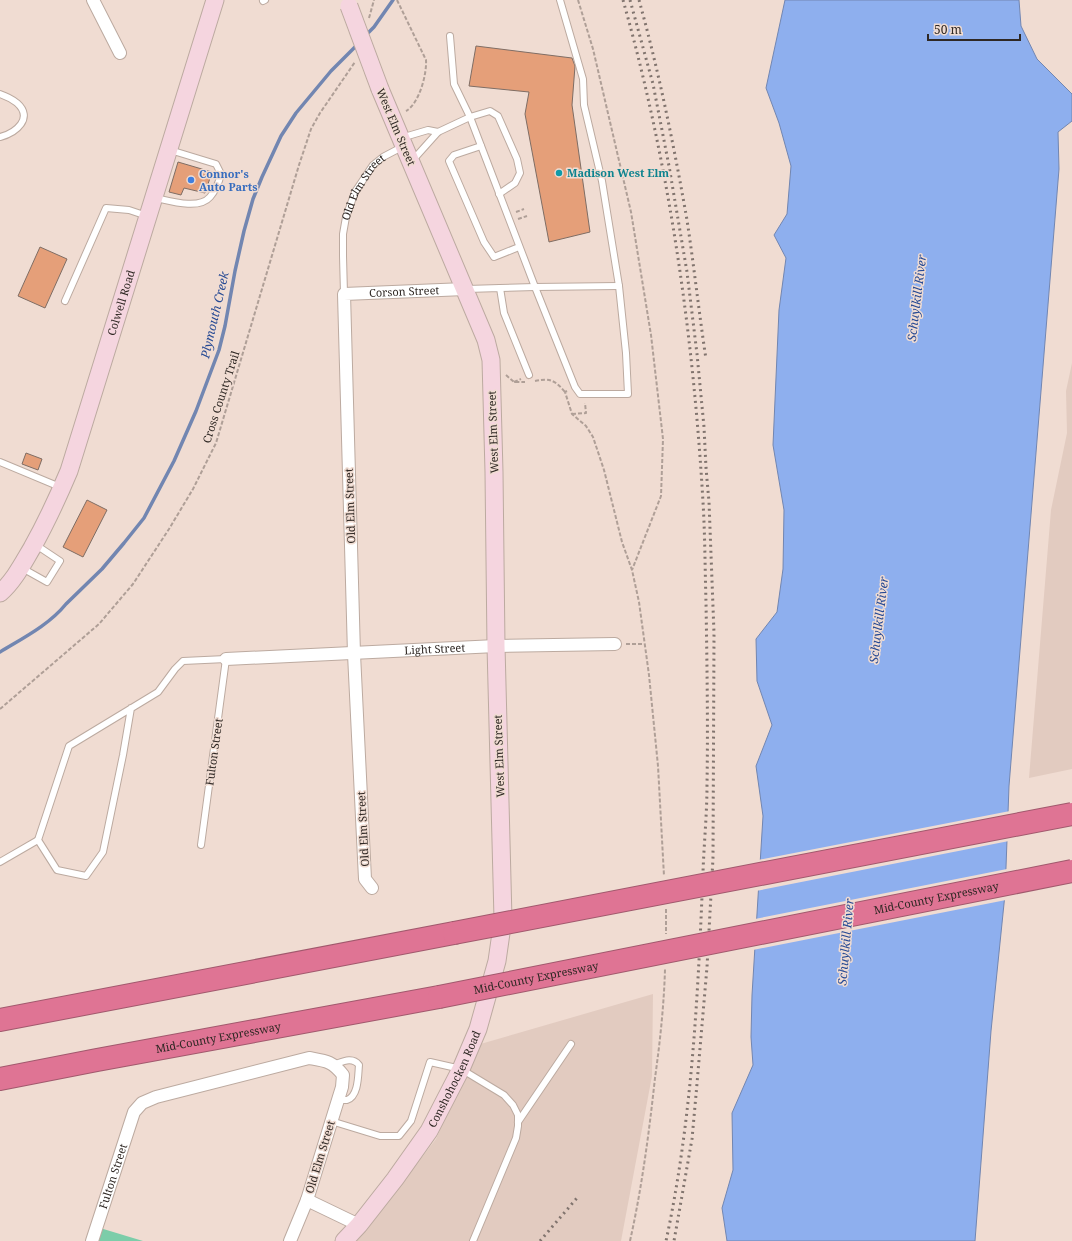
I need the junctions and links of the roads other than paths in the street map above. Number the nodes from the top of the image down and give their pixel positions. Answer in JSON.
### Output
{"nodes":[{"id":1,"x":93,"y":0,"type":"edge"},
{"id":2,"x":215,"y":0,"type":"edge"},
{"id":3,"x":560,"y":0,"type":"edge"},
{"id":4,"x":348,"y":3,"type":"edge"},
{"id":5,"x":450,"y":36,"type":"dead end"},
{"id":6,"x":120,"y":53,"type":"dead end"},
{"id":7,"x":0,"y":94,"type":"edge"},
{"id":8,"x":470,"y":117,"type":"junction"},
{"id":9,"x":438,"y":132,"type":"junction"},
{"id":10,"x":0,"y":136,"type":"edge"},
{"id":11,"x":402,"y":142,"type":"junction"},
{"id":12,"x":481,"y":146,"type":"junction"},
{"id":13,"x":169,"y":149,"type":"junction"},
{"id":14,"x":411,"y":162,"type":"junction"},
{"id":15,"x":499,"y":194,"type":"junction"},
{"id":16,"x":154,"y":197,"type":"junction"},
{"id":17,"x":148,"y":216,"type":"junction"},
{"id":18,"x":519,"y":247,"type":"junction"},
{"id":19,"x":619,"y":286,"type":"junction"},
{"id":20,"x":535,"y":287,"type":"junction"},
{"id":21,"x":500,"y":288,"type":"junction"},
{"id":22,"x":465,"y":289,"type":"junction"},
{"id":23,"x":344,"y":294,"type":"junction"},
{"id":24,"x":65,"y":301,"type":"dead end"},
{"id":25,"x":529,"y":375,"type":"road end"},
{"id":26,"x":0,"y":462,"type":"edge"},
{"id":27,"x":62,"y":487,"type":"junction"},
{"id":28,"x":34,"y":544,"type":"junction"},
{"id":29,"x":21,"y":567,"type":"junction"},
{"id":30,"x":0,"y":593,"type":"edge"},
{"id":31,"x":615,"y":644,"type":"road end"},
{"id":32,"x":496,"y":646,"type":"junction"},
{"id":33,"x":354,"y":654,"type":"junction"},
{"id":34,"x":226,"y":659,"type":"junction"},
{"id":35,"x":131,"y":708,"type":"junction"},
{"id":36,"x":1072,"y":814,"type":"edge"},
{"id":37,"x":38,"y":840,"type":"junction"},
{"id":38,"x":201,"y":845,"type":"dead end"},
{"id":39,"x":0,"y":862,"type":"edge"},
{"id":40,"x":1072,"y":871,"type":"edge"},
{"id":41,"x":372,"y":888,"type":"dead end"},
{"id":42,"x":502,"y":891,"type":"joint"},
{"id":43,"x":0,"y":1020,"type":"edge"},
{"id":44,"x":571,"y":1044,"type":"dead end"},
{"id":45,"x":332,"y":1065,"type":"junction"},
{"id":46,"x":461,"y":1069,"type":"junction"},
{"id":47,"x":0,"y":1079,"type":"edge"},
{"id":48,"x":338,"y":1100,"type":"junction"},
{"id":49,"x":331,"y":1121,"type":"junction"},
{"id":50,"x":518,"y":1122,"type":"junction"},
{"id":51,"x":307,"y":1200,"type":"junction"},
{"id":52,"x":359,"y":1225,"type":"junction"},
{"id":53,"x":92,"y":1241,"type":"edge"},
{"id":54,"x":290,"y":1241,"type":"edge"},
{"id":55,"x":344,"y":1241,"type":"edge"},
{"id":56,"x":473,"y":1241,"type":"edge"}],
"edges":[{"from":1,"to":6,"type":"street"},
{"from":2,"to":13,"type":"main road","name":"Colwell Road"},
{"from":3,"to":19,"type":"lane"},
{"from":4,"to":11,"type":"main road","name":"West Elm Street","bridge":true},
{"from":5,"to":8,"type":"lane"},
{"from":7,"to":10,"type":"lane"},
{"from":8,"to":9,"type":"lane"},
{"from":8,"to":12,"type":"lane"},
{"from":8,"to":15,"type":"lane"},
{"from":9,"to":11,"type":"lane","name":"Old Elm Street"},
{"from":9,"to":14,"type":"lane"},
{"from":11,"to":14,"type":"main road","name":"West Elm Street"},
{"from":11,"to":23,"type":"lane","name":"Old Elm Street"},
{"from":12,"to":15,"type":"lane"},
{"from":12,"to":18,"type":"lane"},
{"from":13,"to":16,"type":"main road","name":"Colwell Road"},
{"from":13,"to":16,"type":"lane"},
{"from":14,"to":22,"type":"main road","name":"West Elm Street"},
{"from":15,"to":18,"type":"lane"},
{"from":16,"to":17,"type":"main road","name":"Colwell Road"},
{"from":17,"to":24,"type":"lane"},
{"from":17,"to":27,"type":"main road","name":"Colwell Road"},
{"from":18,"to":20,"type":"lane"},
{"from":19,"to":20,"type":"lane"},
{"from":19,"to":20,"type":"lane"},
{"from":20,"to":21,"type":"lane"},
{"from":21,"to":22,"type":"lane"},
{"from":21,"to":25,"type":"lane"},
{"from":22,"to":23,"type":"street","name":"Corson Street"},
{"from":22,"to":32,"type":"main road","name":"West Elm Street"},
{"from":23,"to":33,"type":"street","name":"Old Elm Street"},
{"from":26,"to":27,"type":"lane"},
{"from":27,"to":28,"type":"main road","name":"Colwell Road"},
{"from":28,"to":29,"type":"main road","name":"Colwell Road"},
{"from":28,"to":29,"type":"lane"},
{"from":29,"to":30,"type":"main road","name":"Colwell Road"},
{"from":31,"to":32,"type":"street","name":"Light Street"},
{"from":32,"to":33,"type":"street","name":"Light Street"},
{"from":32,"to":42,"type":"main road","name":"West Elm Street"},
{"from":33,"to":34,"type":"street","name":"Light Street"},
{"from":33,"to":41,"type":"street","name":"Old Elm Street"},
{"from":34,"to":35,"type":"lane"},
{"from":34,"to":38,"type":"lane","name":"Fulton Street"},
{"from":35,"to":37,"type":"lane"},
{"from":35,"to":37,"type":"lane"},
{"from":36,"to":43,"type":"highway","bridge":true},
{"from":37,"to":39,"type":"lane"},
{"from":40,"to":47,"type":"highway","name":"Mid-County Expressway","bridge":true},
{"from":42,"to":46,"type":"main road","name":"Conshohocken Road"},
{"from":44,"to":50,"type":"lane"},
{"from":45,"to":48,"type":"street","name":"Old Elm Street"},
{"from":45,"to":48,"type":"lane"},
{"from":45,"to":53,"type":"street","name":"Fulton Street"},
{"from":46,"to":49,"type":"lane"},
{"from":46,"to":50,"type":"lane"},
{"from":46,"to":52,"type":"main road","name":"Conshohocken Road"},
{"from":48,"to":49,"type":"street","name":"Old Elm Street"},
{"from":49,"to":51,"type":"street","name":"Old Elm Street"},
{"from":50,"to":56,"type":"lane"},
{"from":51,"to":52,"type":"street","name":"Old Elm Street"},
{"from":51,"to":54,"type":"street","name":"Old Elm Street"},
{"from":52,"to":55,"type":"main road","name":"Conshohocken Road"}]}
